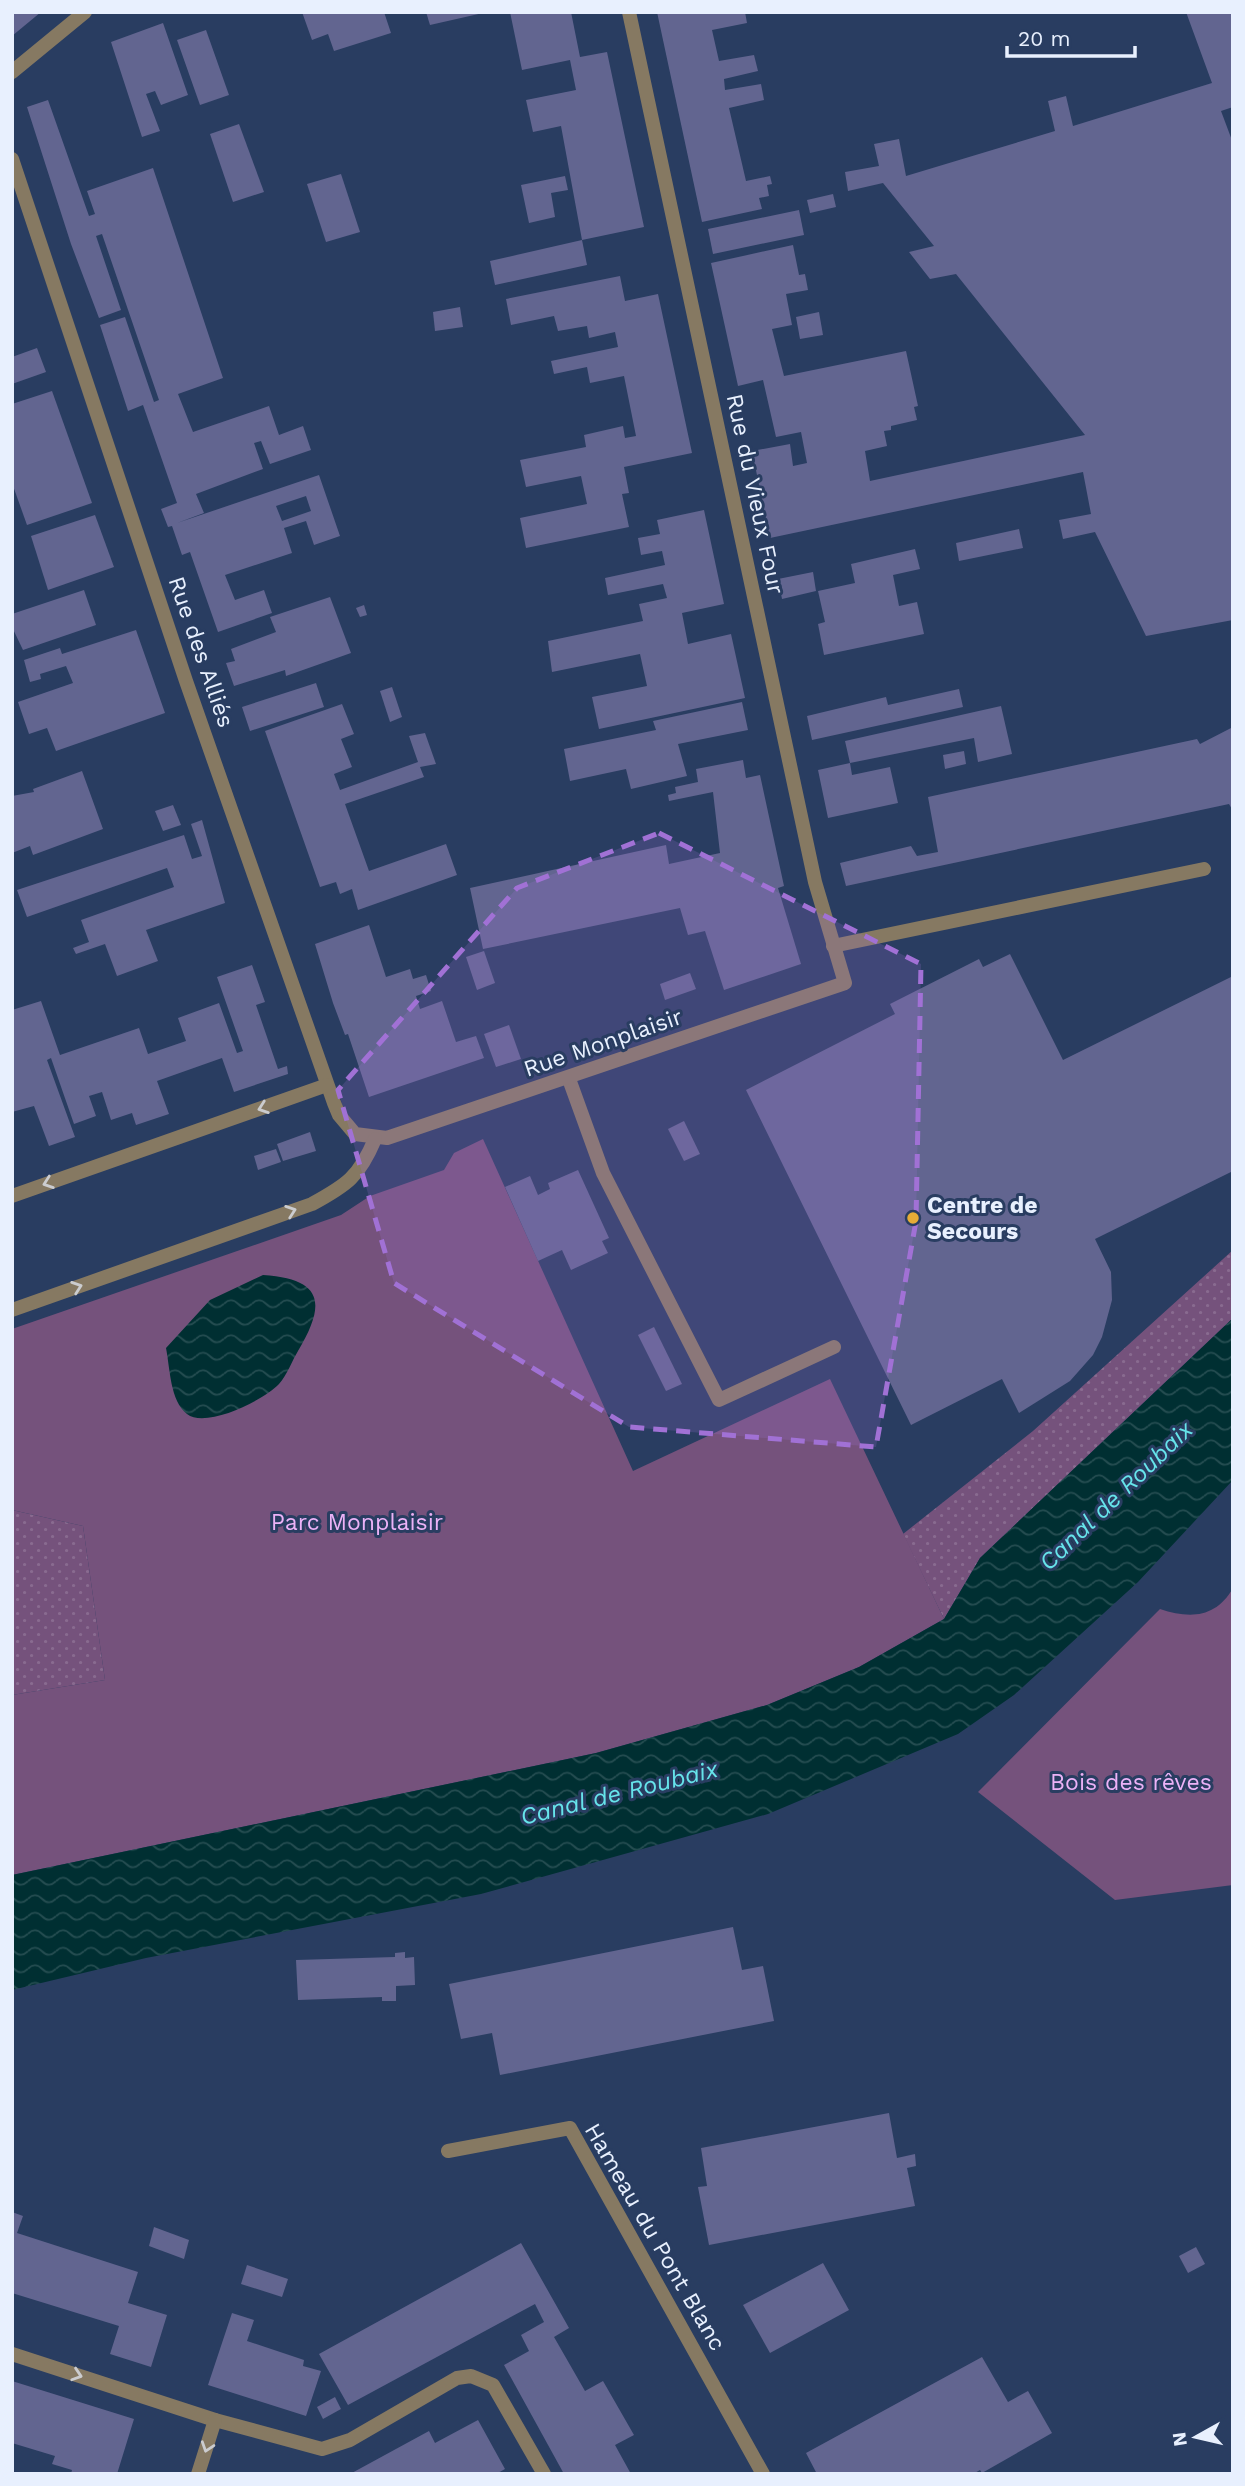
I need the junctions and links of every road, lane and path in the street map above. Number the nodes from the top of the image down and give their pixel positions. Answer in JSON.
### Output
{"nodes":[{"id":1,"x":85,"y":12,"type":"edge"},
{"id":2,"x":629,"y":12,"type":"edge"},
{"id":3,"x":12,"y":72,"type":"edge"},
{"id":4,"x":12,"y":159,"type":"edge"},
{"id":5,"x":1204,"y":869,"type":"dead end"},
{"id":6,"x":833,"y":946,"type":"junction"},
{"id":7,"x":845,"y":983,"type":"joint"},
{"id":8,"x":569,"y":1079,"type":"junction"},
{"id":9,"x":327,"y":1085,"type":"junction"},
{"id":10,"x":374,"y":1139,"type":"junction"},
{"id":11,"x":12,"y":1196,"type":"edge"},
{"id":12,"x":12,"y":1310,"type":"edge"},
{"id":13,"x":834,"y":1346,"type":"dead end"},
{"id":14,"x":448,"y":2151,"type":"dead end"},
{"id":15,"x":12,"y":2354,"type":"edge"},
{"id":16,"x":215,"y":2420,"type":"junction"},
{"id":17,"x":198,"y":2474,"type":"edge"},
{"id":18,"x":544,"y":2474,"type":"edge"},
{"id":19,"x":763,"y":2474,"type":"edge"}],
"edges":[{"from":1,"to":3,"type":"street"},
{"from":2,"to":6,"type":"street","name":"Rue du Vieux Four"},
{"from":4,"to":9,"type":"street","name":"Rue des Alliés"},
{"from":5,"to":6,"type":"street"},
{"from":6,"to":7,"type":"street","name":"Rue du Vieux Four"},
{"from":7,"to":8,"type":"street","name":"Rue Monplaisir"},
{"from":8,"to":10,"type":"street","name":"Rue Monplaisir"},
{"from":8,"to":13,"type":"street"},
{"from":9,"to":10,"type":"street","name":"Rue des Alliés"},
{"from":9,"to":11,"type":"street","one_way":true},
{"from":12,"to":10,"type":"street","one_way":true},
{"from":14,"to":19,"type":"street","name":"Hameau du Pont Blanc"},
{"from":15,"to":16,"type":"street","one_way":true},
{"from":16,"to":17,"type":"street","one_way":true},
{"from":16,"to":18,"type":"street"}]}
